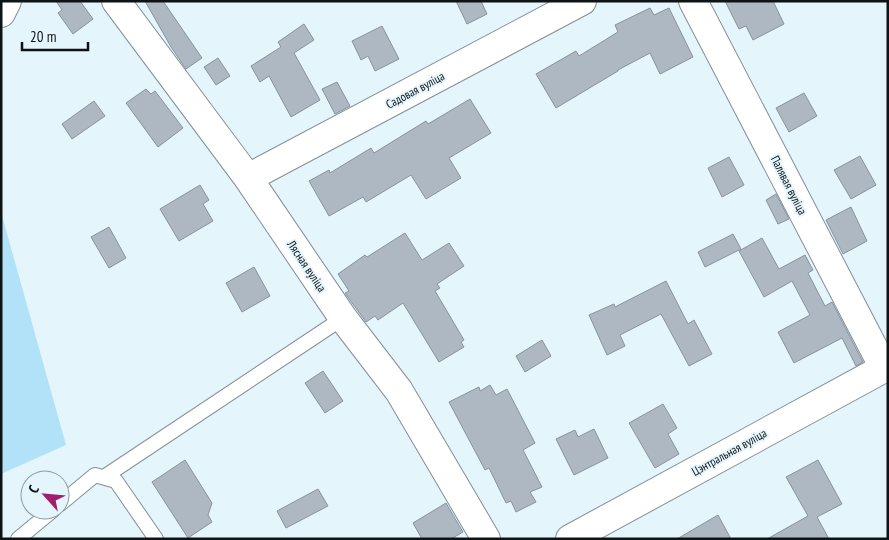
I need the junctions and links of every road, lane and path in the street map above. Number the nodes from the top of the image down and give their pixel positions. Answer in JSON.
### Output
{"nodes":[{"id":1,"x":7,"y":1,"type":"edge"},
{"id":2,"x":116,"y":1,"type":"edge"},
{"id":3,"x":582,"y":1,"type":"edge"},
{"id":4,"x":694,"y":1,"type":"edge"},
{"id":5,"x":1,"y":13,"type":"edge"},
{"id":6,"x":248,"y":178,"type":"junction"},
{"id":7,"x":343,"y":318,"type":"junction"},
{"id":8,"x":886,"y":367,"type":"edge"},
{"id":9,"x":104,"y":477,"type":"junction"},
{"id":10,"x":70,"y":496,"type":"edge"},
{"id":11,"x":41,"y":520,"type":"edge"},
{"id":12,"x":18,"y":539,"type":"edge"},
{"id":13,"x":156,"y":539,"type":"edge"},
{"id":14,"x":486,"y":539,"type":"edge"},
{"id":15,"x":570,"y":539,"type":"edge"}],
"edges":[{"from":1,"to":5,"type":"street"},
{"from":2,"to":6,"type":"street","name":"Лясная вуліца"},
{"from":3,"to":6,"type":"street","name":"Садовая вуліца"},
{"from":4,"to":8,"type":"street","name":"Палявая вуліца"},
{"from":6,"to":7,"type":"street","name":"Лясная вуліца"},
{"from":7,"to":9,"type":"lane"},
{"from":7,"to":14,"type":"street","name":"Лясная вуліца"},
{"from":8,"to":15,"type":"street","name":"Цэнтральная вуліца"},
{"from":9,"to":10,"type":"lane"},
{"from":9,"to":13,"type":"lane"},
{"from":11,"to":12,"type":"lane"}]}
